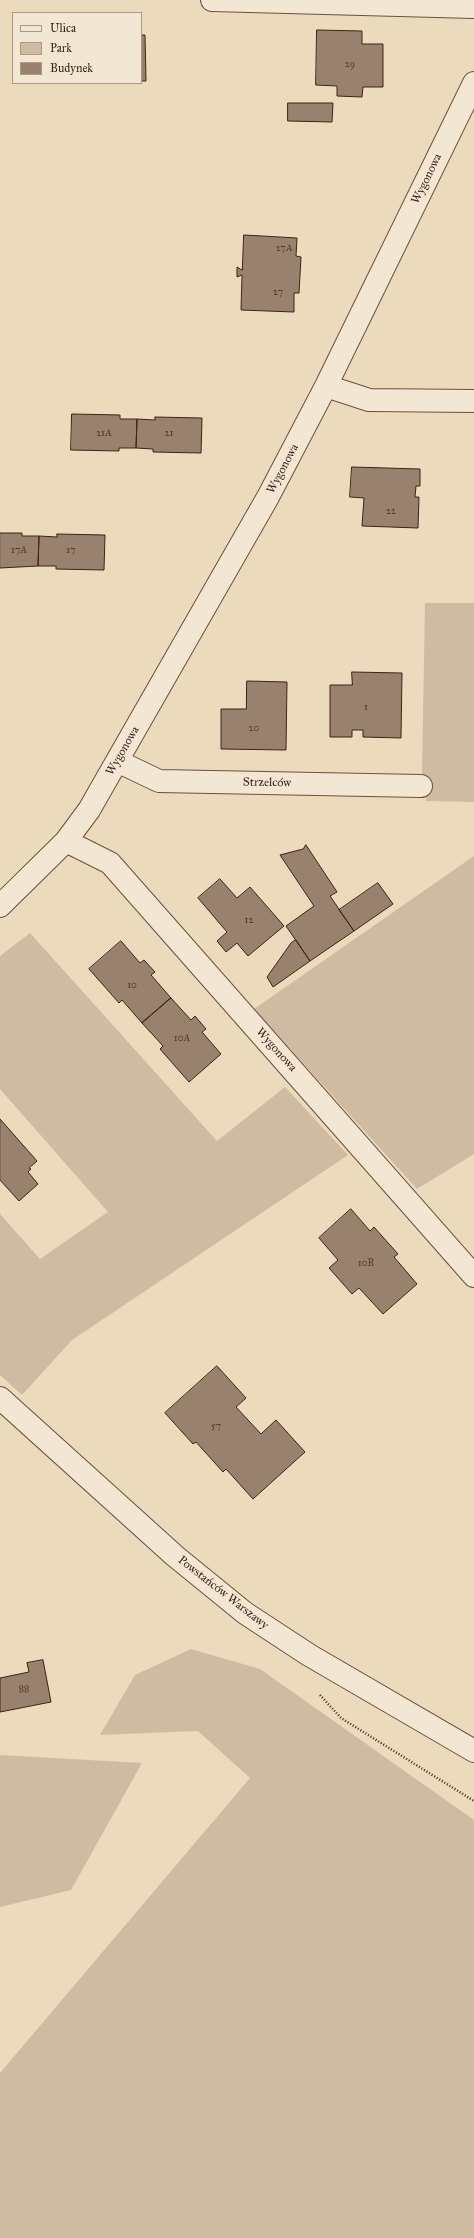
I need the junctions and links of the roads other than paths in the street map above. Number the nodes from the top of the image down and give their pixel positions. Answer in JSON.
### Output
{"nodes":[{"id":1,"x":212,"y":0,"type":"edge"},
{"id":2,"x":474,"y":7,"type":"edge"},
{"id":3,"x":474,"y":83,"type":"edge"},
{"id":4,"x":326,"y":386,"type":"junction"},
{"id":5,"x":474,"y":402,"type":"edge"},
{"id":6,"x":117,"y":761,"type":"junction"},
{"id":7,"x":421,"y":786,"type":"dead end"},
{"id":8,"x":66,"y":841,"type":"junction"},
{"id":9,"x":0,"y":906,"type":"edge"},
{"id":10,"x":474,"y":1276,"type":"edge"},
{"id":11,"x":0,"y":1398,"type":"edge"},
{"id":12,"x":474,"y":1750,"type":"edge"}],
"edges":[{"from":1,"to":2,"type":"street"},
{"from":3,"to":4,"type":"street","name":"Wygonowa"},
{"from":4,"to":5,"type":"street"},
{"from":4,"to":6,"type":"street","name":"Wygonowa"},
{"from":6,"to":7,"type":"street","name":"Strzelców"},
{"from":6,"to":8,"type":"street","name":"Wygonowa"},
{"from":8,"to":9,"type":"street","name":"Wygonowa"},
{"from":8,"to":10,"type":"street","name":"Wygonowa"},
{"from":11,"to":12,"type":"street","name":"Powstańców Warszawy"}]}
